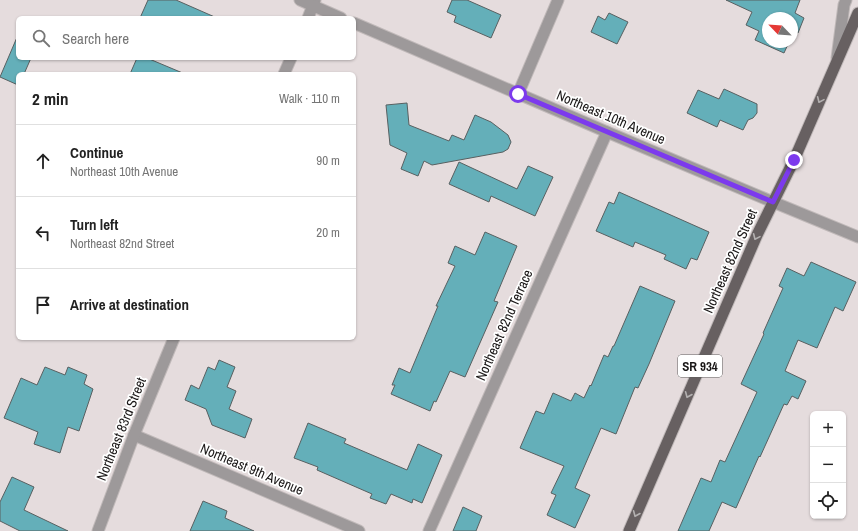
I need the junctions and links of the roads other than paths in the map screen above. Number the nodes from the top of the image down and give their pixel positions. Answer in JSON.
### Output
{"nodes":[{"id":1,"x":300,"y":0,"type":"edge"},
{"id":2,"x":558,"y":0,"type":"edge"},
{"id":3,"x":846,"y":0,"type":"edge"},
{"id":4,"x":314,"y":3,"type":"edge"},
{"id":5,"x":858,"y":13,"type":"edge"},
{"id":6,"x":309,"y":16,"type":"edge"},
{"id":7,"x":337,"y":16,"type":"edge"},
{"id":8,"x":356,"y":24,"type":"edge"},
{"id":9,"x":290,"y":60,"type":"edge"},
{"id":10,"x":836,"y":65,"type":"junction"},
{"id":11,"x":285,"y":72,"type":"edge"},
{"id":12,"x":518,"y":94,"type":"junction"},
{"id":13,"x":606,"y":132,"type":"junction"},
{"id":14,"x":773,"y":202,"type":"junction"},
{"id":15,"x":858,"y":236,"type":"edge"},
{"id":16,"x":173,"y":340,"type":"edge"},
{"id":17,"x":134,"y":435,"type":"junction"},
{"id":18,"x":98,"y":531,"type":"edge"},
{"id":19,"x":359,"y":531,"type":"edge"},
{"id":20,"x":429,"y":531,"type":"edge"},
{"id":21,"x":629,"y":531,"type":"edge"}],
"edges":[{"from":1,"to":4,"type":"street"},
{"from":2,"to":12,"type":"street"},
{"from":3,"to":10,"type":"street","name":"Northeast 82nd Street"},
{"from":4,"to":6,"type":"street"},
{"from":4,"to":7,"type":"street"},
{"from":5,"to":10,"type":"main road","number":"SR 934"},
{"from":8,"to":12,"type":"street","name":"Northeast 10th Avenue"},
{"from":9,"to":11,"type":"street"},
{"from":10,"to":14,"type":"main road","name":"Northeast 82nd Street","number":"SR 934","one_way":true},
{"from":12,"to":13,"type":"street","name":"Northeast 10th Avenue"},
{"from":13,"to":14,"type":"street","name":"Northeast 10th Avenue"},
{"from":13,"to":20,"type":"street","name":"Northeast 82nd Terrace"},
{"from":14,"to":15,"type":"street","name":"Northeast 10th Avenue"},
{"from":14,"to":21,"type":"main road","name":"Northeast 82nd Street","number":"SR 934","one_way":true},
{"from":16,"to":17,"type":"street","name":"Northeast 83rd Street"},
{"from":17,"to":18,"type":"street","name":"Northeast 83rd Street"},
{"from":17,"to":19,"type":"street","name":"Northeast 9th Avenue"}]}
